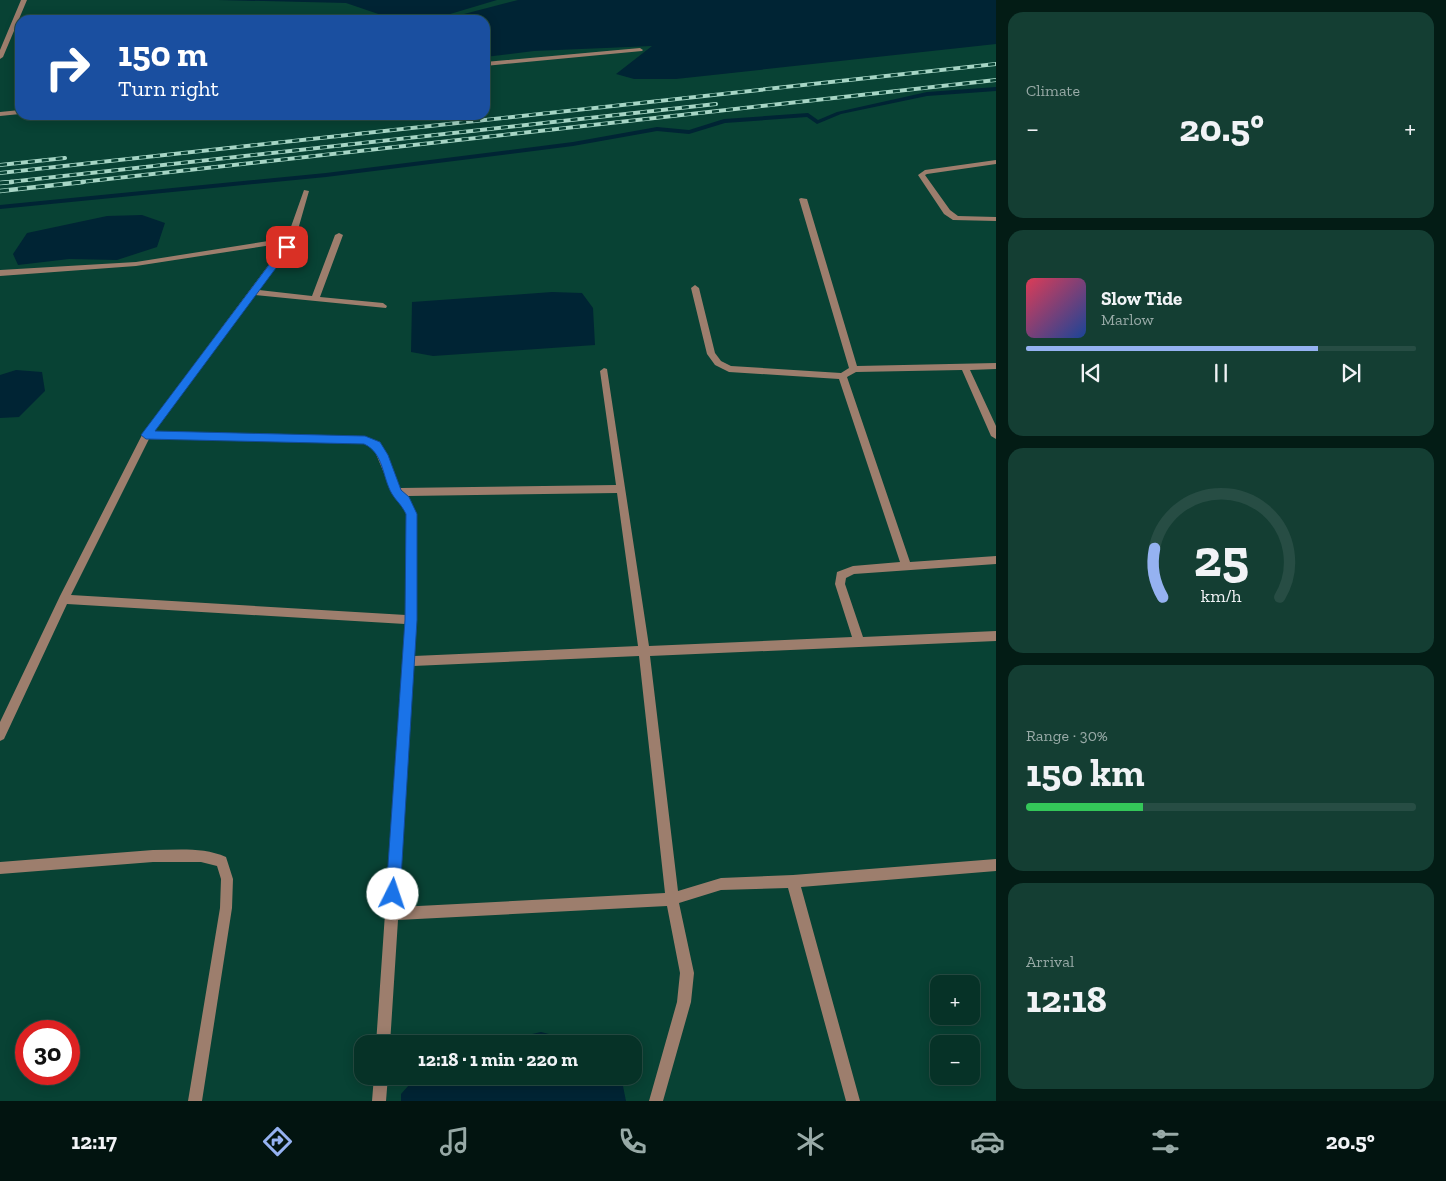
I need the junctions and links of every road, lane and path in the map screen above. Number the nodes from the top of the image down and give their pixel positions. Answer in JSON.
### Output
{"nodes":[{"id":1,"x":24,"y":0,"type":"edge"},
{"id":2,"x":18,"y":15,"type":"edge"},
{"id":3,"x":15,"y":21,"type":"edge"},
{"id":4,"x":640,"y":50,"type":"dead end"},
{"id":5,"x":0,"y":56,"type":"edge"},
{"id":6,"x":490,"y":64,"type":"edge"},
{"id":7,"x":15,"y":112,"type":"edge"},
{"id":8,"x":0,"y":114,"type":"edge"},
{"id":9,"x":996,"y":162,"type":"edge"},
{"id":10,"x":306,"y":191,"type":"dead end"},
{"id":11,"x":803,"y":199,"type":"dead end"},
{"id":12,"x":996,"y":219,"type":"edge"},
{"id":13,"x":339,"y":235,"type":"dead end"},
{"id":14,"x":291,"y":240,"type":"junction"},
{"id":15,"x":0,"y":273,"type":"edge"},
{"id":16,"x":695,"y":288,"type":"dead end"},
{"id":17,"x":253,"y":292,"type":"junction"},
{"id":18,"x":315,"y":298,"type":"junction"},
{"id":19,"x":383,"y":306,"type":"dead end"},
{"id":20,"x":996,"y":366,"type":"edge"},
{"id":21,"x":965,"y":368,"type":"junction"},
{"id":22,"x":854,"y":369,"type":"junction"},
{"id":23,"x":604,"y":371,"type":"dead end"},
{"id":24,"x":842,"y":376,"type":"junction"},
{"id":25,"x":146,"y":435,"type":"junction"},
{"id":26,"x":996,"y":436,"type":"edge"},
{"id":27,"x":621,"y":489,"type":"junction"},
{"id":28,"x":397,"y":492,"type":"junction"},
{"id":29,"x":996,"y":560,"type":"edge"},
{"id":30,"x":906,"y":567,"type":"junction"},
{"id":31,"x":64,"y":599,"type":"junction"},
{"id":32,"x":411,"y":620,"type":"junction"},
{"id":33,"x":996,"y":636,"type":"edge"},
{"id":34,"x":859,"y":641,"type":"junction"},
{"id":35,"x":644,"y":651,"type":"junction"},
{"id":36,"x":408,"y":661,"type":"junction"},
{"id":37,"x":0,"y":735,"type":"edge"},
{"id":38,"x":996,"y":865,"type":"edge"},
{"id":39,"x":0,"y":868,"type":"edge"},
{"id":40,"x":793,"y":881,"type":"junction"},
{"id":41,"x":672,"y":899,"type":"junction"},
{"id":42,"x":392,"y":914,"type":"junction"},
{"id":43,"x":384,"y":1035,"type":"edge"},
{"id":44,"x":380,"y":1085,"type":"edge"},
{"id":45,"x":195,"y":1101,"type":"edge"},
{"id":46,"x":379,"y":1101,"type":"edge"},
{"id":47,"x":656,"y":1101,"type":"edge"},
{"id":48,"x":853,"y":1101,"type":"edge"}],
"edges":[{"from":1,"to":2,"type":"street"},
{"from":3,"to":5,"type":"street"},
{"from":4,"to":6,"type":"street"},
{"from":7,"to":8,"type":"street"},
{"from":9,"to":12,"type":"street"},
{"from":10,"to":14,"type":"street"},
{"from":11,"to":22,"type":"street"},
{"from":13,"to":18,"type":"street"},
{"from":14,"to":15,"type":"street"},
{"from":14,"to":17,"type":"street"},
{"from":16,"to":24,"type":"street"},
{"from":17,"to":18,"type":"street"},
{"from":17,"to":25,"type":"street"},
{"from":18,"to":19,"type":"street"},
{"from":20,"to":21,"type":"street"},
{"from":21,"to":22,"type":"street"},
{"from":21,"to":26,"type":"street"},
{"from":22,"to":24,"type":"street"},
{"from":23,"to":27,"type":"street"},
{"from":24,"to":30,"type":"street"},
{"from":25,"to":28,"type":"street"},
{"from":25,"to":31,"type":"street"},
{"from":27,"to":28,"type":"street"},
{"from":27,"to":35,"type":"street"},
{"from":28,"to":32,"type":"street"},
{"from":29,"to":30,"type":"street"},
{"from":30,"to":34,"type":"street"},
{"from":31,"to":32,"type":"street"},
{"from":31,"to":37,"type":"street"},
{"from":32,"to":36,"type":"street"},
{"from":33,"to":34,"type":"street"},
{"from":34,"to":35,"type":"street"},
{"from":35,"to":36,"type":"street"},
{"from":35,"to":41,"type":"street"},
{"from":36,"to":42,"type":"street"},
{"from":38,"to":40,"type":"street"},
{"from":39,"to":45,"type":"street"},
{"from":40,"to":41,"type":"street"},
{"from":40,"to":48,"type":"street"},
{"from":41,"to":42,"type":"street"},
{"from":41,"to":47,"type":"street"},
{"from":42,"to":43,"type":"street"},
{"from":44,"to":46,"type":"street"}]}
